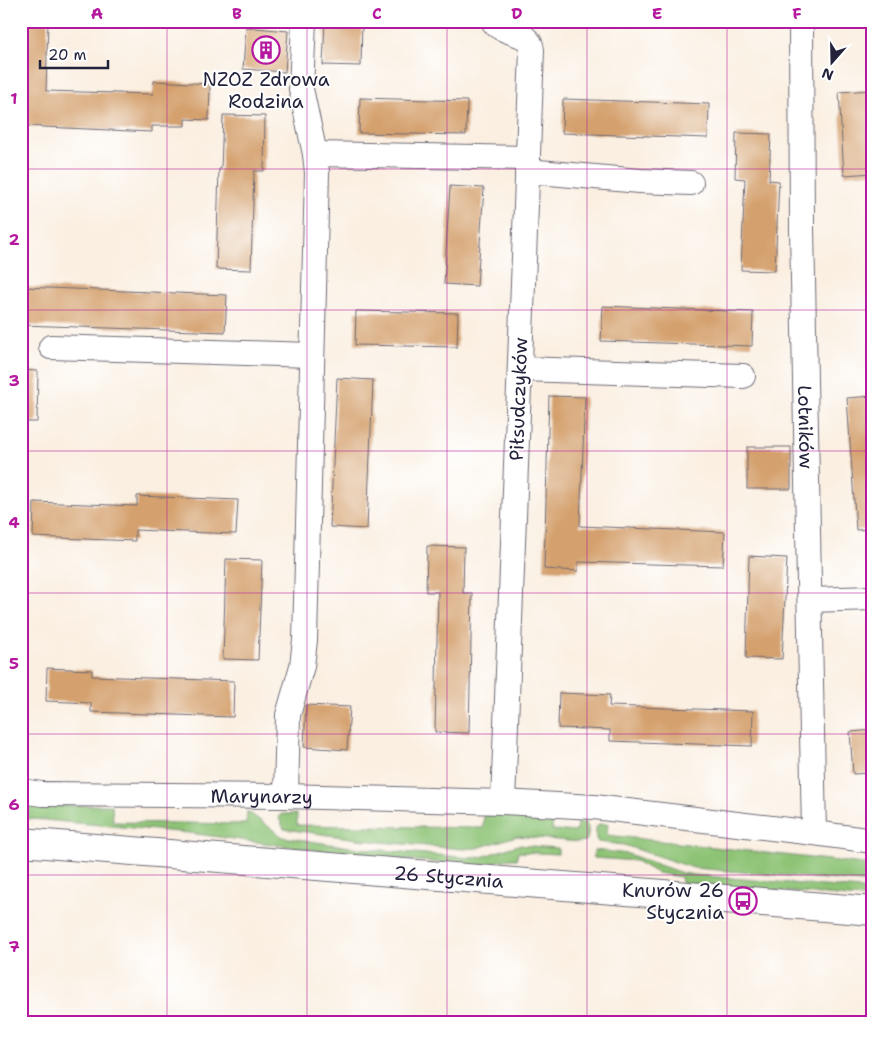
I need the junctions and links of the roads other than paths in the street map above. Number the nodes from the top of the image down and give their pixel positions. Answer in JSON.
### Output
{"nodes":[{"id":1,"x":304,"y":21,"type":"edge"},
{"id":2,"x":492,"y":21,"type":"edge"},
{"id":3,"x":801,"y":21,"type":"edge"},
{"id":4,"x":315,"y":154,"type":"junction"},
{"id":5,"x":528,"y":165,"type":"junction"},
{"id":6,"x":690,"y":184,"type":"dead end"},
{"id":7,"x":50,"y":347,"type":"dead end"},
{"id":8,"x":312,"y":355,"type":"junction"},
{"id":9,"x":520,"y":369,"type":"junction"},
{"id":10,"x":743,"y":376,"type":"dead end"},
{"id":11,"x":873,"y":598,"type":"edge"},
{"id":12,"x":810,"y":600,"type":"junction"},
{"id":13,"x":21,"y":791,"type":"edge"},
{"id":14,"x":286,"y":796,"type":"junction"},
{"id":15,"x":503,"y":802,"type":"junction"},
{"id":16,"x":814,"y":833,"type":"junction"},
{"id":17,"x":22,"y":842,"type":"edge"},
{"id":18,"x":873,"y":842,"type":"edge"},
{"id":19,"x":873,"y":911,"type":"edge"}],
"edges":[{"from":1,"to":4,"type":"street"},
{"from":2,"to":5,"type":"street","name":"Piłsudczyków"},
{"from":3,"to":12,"type":"street","name":"Lotników"},
{"from":4,"to":5,"type":"street"},
{"from":4,"to":8,"type":"street"},
{"from":5,"to":6,"type":"street"},
{"from":5,"to":9,"type":"street","name":"Piłsudczyków"},
{"from":7,"to":8,"type":"street"},
{"from":8,"to":14,"type":"street"},
{"from":9,"to":10,"type":"street"},
{"from":9,"to":15,"type":"street","name":"Piłsudczyków"},
{"from":11,"to":12,"type":"street"},
{"from":12,"to":16,"type":"street","name":"Lotników"},
{"from":13,"to":14,"type":"street","name":"Marynarzy"},
{"from":14,"to":15,"type":"street","name":"Marynarzy"},
{"from":15,"to":16,"type":"street","name":"Marynarzy"},
{"from":16,"to":18,"type":"street","name":"Marynarzy"},
{"from":17,"to":19,"type":"street","name":"26 Stycznia"}]}
